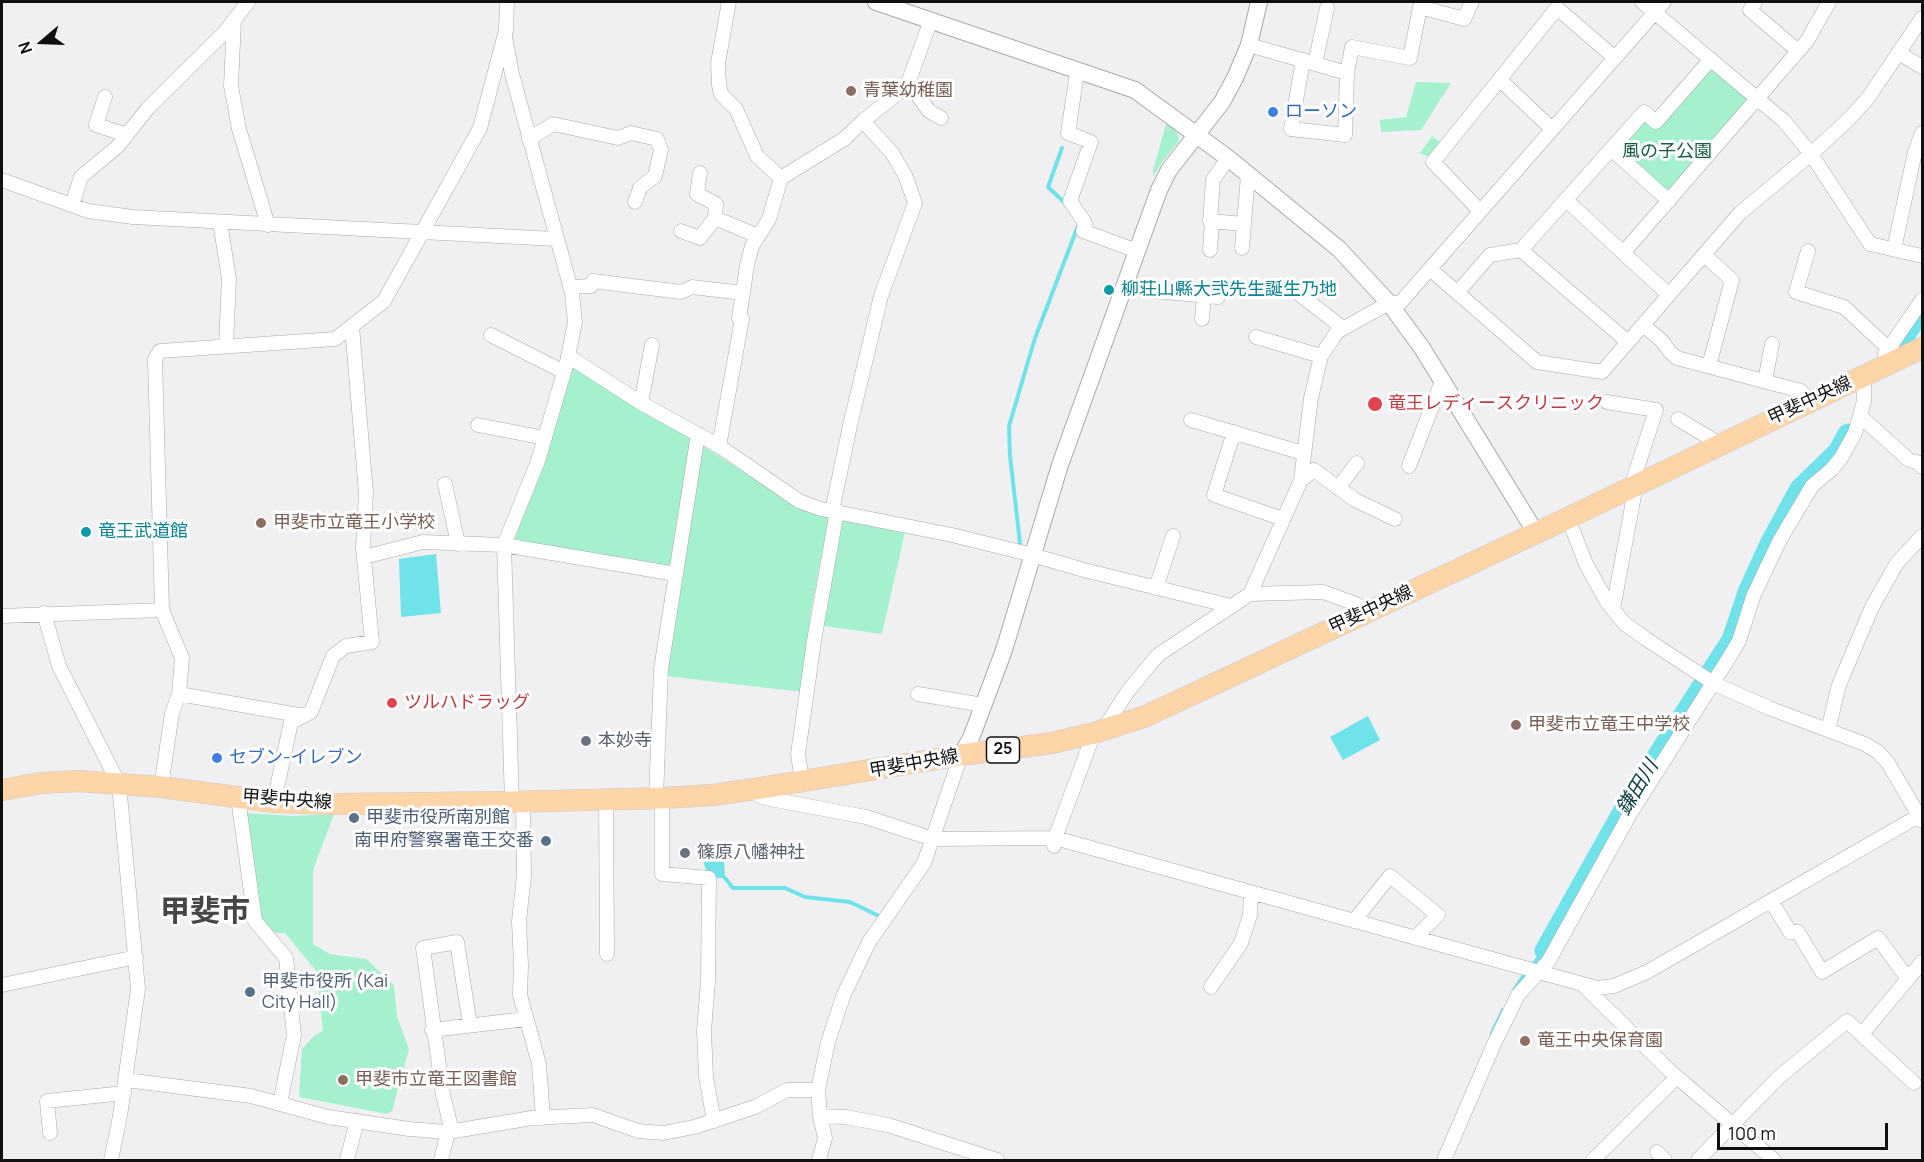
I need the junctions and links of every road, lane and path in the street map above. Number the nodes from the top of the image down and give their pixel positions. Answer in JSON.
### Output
{"nodes":[{"id":1,"x":248,"y":2,"type":"edge"},
{"id":2,"x":507,"y":2,"type":"edge"},
{"id":3,"x":729,"y":2,"type":"edge"},
{"id":4,"x":876,"y":2,"type":"edge"},
{"id":5,"x":1259,"y":2,"type":"edge"},
{"id":6,"x":1472,"y":2,"type":"edge"},
{"id":7,"x":1642,"y":2,"type":"edge"},
{"id":8,"x":1755,"y":2,"type":"edge"},
{"id":9,"x":1829,"y":2,"type":"edge"},
{"id":10,"x":1660,"y":7,"type":"edge"},
{"id":11,"x":1327,"y":8,"type":"dead end"},
{"id":12,"x":1923,"y":18,"type":"edge"},
{"id":13,"x":234,"y":20,"type":"junction"},
{"id":14,"x":931,"y":20,"type":"junction"},
{"id":15,"x":505,"y":37,"type":"junction"},
{"id":16,"x":1249,"y":45,"type":"junction"},
{"id":17,"x":1798,"y":51,"type":"junction"},
{"id":18,"x":1899,"y":53,"type":"junction"},
{"id":19,"x":1615,"y":58,"type":"junction"},
{"id":20,"x":1711,"y":59,"type":"junction"},
{"id":21,"x":1309,"y":62,"type":"junction"},
{"id":22,"x":1923,"y":67,"type":"edge"},
{"id":23,"x":1077,"y":72,"type":"junction"},
{"id":24,"x":1347,"y":73,"type":"junction"},
{"id":25,"x":1500,"y":80,"type":"junction"},
{"id":26,"x":907,"y":86,"type":"junction"},
{"id":27,"x":105,"y":97,"type":"dead end"},
{"id":28,"x":1758,"y":99,"type":"junction"},
{"id":29,"x":941,"y":118,"type":"dead end"},
{"id":30,"x":863,"y":121,"type":"junction"},
{"id":31,"x":1552,"y":129,"type":"junction"},
{"id":32,"x":1923,"y":133,"type":"edge"},
{"id":33,"x":126,"y":135,"type":"junction"},
{"id":34,"x":1196,"y":135,"type":"junction"},
{"id":35,"x":529,"y":139,"type":"junction"},
{"id":36,"x":1611,"y":149,"type":"junction"},
{"id":37,"x":1811,"y":154,"type":"junction"},
{"id":38,"x":1227,"y":158,"type":"junction"},
{"id":39,"x":700,"y":173,"type":"dead end"},
{"id":40,"x":1248,"y":175,"type":"junction"},
{"id":41,"x":781,"y":178,"type":"junction"},
{"id":42,"x":2,"y":180,"type":"edge"},
{"id":43,"x":1566,"y":200,"type":"junction"},
{"id":44,"x":1669,"y":201,"type":"junction"},
{"id":45,"x":636,"y":202,"type":"dead end"},
{"id":46,"x":72,"y":205,"type":"junction"},
{"id":47,"x":1480,"y":212,"type":"junction"},
{"id":48,"x":715,"y":218,"type":"junction"},
{"id":49,"x":1212,"y":221,"type":"junction"},
{"id":50,"x":220,"y":222,"type":"junction"},
{"id":51,"x":1244,"y":224,"type":"junction"},
{"id":52,"x":268,"y":225,"type":"junction"},
{"id":53,"x":422,"y":231,"type":"junction"},
{"id":54,"x":681,"y":231,"type":"dead end"},
{"id":55,"x":758,"y":236,"type":"junction"},
{"id":56,"x":556,"y":239,"type":"junction"},
{"id":57,"x":1242,"y":248,"type":"dead end"},
{"id":58,"x":1894,"y":249,"type":"junction"},
{"id":59,"x":1210,"y":250,"type":"dead end"},
{"id":60,"x":1521,"y":250,"type":"junction"},
{"id":61,"x":1137,"y":251,"type":"junction"},
{"id":62,"x":1808,"y":251,"type":"dead end"},
{"id":63,"x":1623,"y":253,"type":"junction"},
{"id":64,"x":1704,"y":255,"type":"junction"},
{"id":65,"x":1923,"y":256,"type":"edge"},
{"id":66,"x":1430,"y":269,"type":"junction"},
{"id":67,"x":570,"y":287,"type":"junction"},
{"id":68,"x":1124,"y":288,"type":"junction"},
{"id":69,"x":743,"y":293,"type":"junction"},
{"id":70,"x":1457,"y":293,"type":"junction"},
{"id":71,"x":1299,"y":294,"type":"dead end"},
{"id":72,"x":1669,"y":295,"type":"junction"},
{"id":73,"x":1923,"y":300,"type":"edge"},
{"id":74,"x":1389,"y":303,"type":"junction"},
{"id":75,"x":1202,"y":319,"type":"dead end"},
{"id":76,"x":1643,"y":325,"type":"junction"},
{"id":77,"x":352,"y":326,"type":"junction"},
{"id":78,"x":1343,"y":328,"type":"junction"},
{"id":79,"x":491,"y":335,"type":"dead end"},
{"id":80,"x":1257,"y":337,"type":"dead end"},
{"id":81,"x":1628,"y":342,"type":"junction"},
{"id":82,"x":1772,"y":344,"type":"dead end"},
{"id":83,"x":652,"y":345,"type":"dead end"},
{"id":84,"x":226,"y":346,"type":"junction"},
{"id":85,"x":1923,"y":348,"type":"edge"},
{"id":86,"x":1889,"y":349,"type":"junction"},
{"id":87,"x":568,"y":356,"type":"junction"},
{"id":88,"x":1321,"y":356,"type":"junction"},
{"id":89,"x":1709,"y":366,"type":"junction"},
{"id":90,"x":564,"y":372,"type":"junction"},
{"id":91,"x":1869,"y":373,"type":"junction"},
{"id":92,"x":1442,"y":381,"type":"junction"},
{"id":93,"x":1765,"y":381,"type":"junction"},
{"id":94,"x":1607,"y":402,"type":"dead end"},
{"id":95,"x":1809,"y":402,"type":"junction"},
{"id":96,"x":641,"y":403,"type":"junction"},
{"id":97,"x":1860,"y":416,"type":"junction"},
{"id":98,"x":1678,"y":419,"type":"dead end"},
{"id":99,"x":1191,"y":420,"type":"dead end"},
{"id":100,"x":478,"y":425,"type":"dead end"},
{"id":101,"x":1234,"y":432,"type":"junction"},
{"id":102,"x":698,"y":434,"type":"junction"},
{"id":103,"x":545,"y":438,"type":"junction"},
{"id":104,"x":1720,"y":444,"type":"junction"},
{"id":105,"x":720,"y":446,"type":"junction"},
{"id":106,"x":1303,"y":453,"type":"junction"},
{"id":107,"x":1357,"y":463,"type":"dead end"},
{"id":108,"x":1409,"y":466,"type":"dead end"},
{"id":109,"x":1923,"y":468,"type":"edge"},
{"id":110,"x":1301,"y":480,"type":"junction"},
{"id":111,"x":445,"y":484,"type":"dead end"},
{"id":112,"x":1634,"y":486,"type":"junction"},
{"id":113,"x":1338,"y":488,"type":"junction"},
{"id":114,"x":834,"y":511,"type":"junction"},
{"id":115,"x":1568,"y":518,"type":"junction"},
{"id":116,"x":1283,"y":519,"type":"junction"},
{"id":117,"x":1395,"y":519,"type":"dead end"},
{"id":118,"x":1536,"y":533,"type":"junction"},
{"id":119,"x":1173,"y":536,"type":"dead end"},
{"id":120,"x":1923,"y":536,"type":"edge"},
{"id":121,"x":458,"y":543,"type":"junction"},
{"id":122,"x":504,"y":545,"type":"junction"},
{"id":123,"x":1033,"y":556,"type":"junction"},
{"id":124,"x":364,"y":557,"type":"junction"},
{"id":125,"x":676,"y":574,"type":"junction"},
{"id":126,"x":1156,"y":588,"type":"junction"},
{"id":127,"x":1250,"y":594,"type":"junction"},
{"id":128,"x":1231,"y":606,"type":"junction"},
{"id":129,"x":1613,"y":609,"type":"junction"},
{"id":130,"x":162,"y":610,"type":"junction"},
{"id":131,"x":1367,"y":612,"type":"junction"},
{"id":132,"x":44,"y":613,"type":"junction"},
{"id":133,"x":2,"y":616,"type":"edge"},
{"id":134,"x":1712,"y":682,"type":"junction"},
{"id":135,"x":179,"y":694,"type":"junction"},
{"id":136,"x":918,"y":694,"type":"dead end"},
{"id":137,"x":983,"y":705,"type":"junction"},
{"id":138,"x":304,"y":716,"type":"junction"},
{"id":139,"x":1828,"y":730,"type":"junction"},
{"id":140,"x":1098,"y":731,"type":"junction"},
{"id":141,"x":961,"y":755,"type":"junction"},
{"id":142,"x":802,"y":782,"type":"junction"},
{"id":143,"x":119,"y":784,"type":"junction"},
{"id":144,"x":161,"y":787,"type":"junction"},
{"id":145,"x":2,"y":790,"type":"edge"},
{"id":146,"x":746,"y":790,"type":"junction"},
{"id":147,"x":238,"y":798,"type":"junction"},
{"id":148,"x":606,"y":798,"type":"junction"},
{"id":149,"x":659,"y":798,"type":"junction"},
{"id":150,"x":274,"y":802,"type":"junction"},
{"id":151,"x":517,"y":802,"type":"junction"},
{"id":152,"x":1922,"y":817,"type":"edge"},
{"id":153,"x":933,"y":839,"type":"junction"},
{"id":154,"x":1054,"y":843,"type":"junction"},
{"id":155,"x":1251,"y":892,"type":"junction"},
{"id":156,"x":1771,"y":901,"type":"junction"},
{"id":157,"x":1354,"y":921,"type":"junction"},
{"id":158,"x":1415,"y":938,"type":"junction"},
{"id":159,"x":607,"y":954,"type":"dead end"},
{"id":160,"x":136,"y":957,"type":"junction"},
{"id":161,"x":1923,"y":962,"type":"edge"},
{"id":162,"x":1537,"y":972,"type":"junction"},
{"id":163,"x":1908,"y":979,"type":"junction"},
{"id":164,"x":2,"y":985,"type":"edge"},
{"id":165,"x":1584,"y":986,"type":"junction"},
{"id":166,"x":1211,"y":987,"type":"dead end"},
{"id":167,"x":526,"y":1019,"type":"junction"},
{"id":168,"x":470,"y":1025,"type":"junction"},
{"id":169,"x":432,"y":1030,"type":"junction"},
{"id":170,"x":1862,"y":1034,"type":"junction"},
{"id":171,"x":1677,"y":1077,"type":"junction"},
{"id":172,"x":1914,"y":1083,"type":"dead end"},
{"id":173,"x":125,"y":1086,"type":"junction"},
{"id":174,"x":818,"y":1090,"type":"junction"},
{"id":175,"x":280,"y":1103,"type":"junction"},
{"id":176,"x":820,"y":1116,"type":"junction"},
{"id":177,"x":543,"y":1118,"type":"junction"},
{"id":178,"x":357,"y":1121,"type":"junction"},
{"id":179,"x":714,"y":1121,"type":"junction"},
{"id":180,"x":1734,"y":1126,"type":"junction"},
{"id":181,"x":450,"y":1131,"type":"junction"},
{"id":182,"x":50,"y":1133,"type":"dead end"},
{"id":183,"x":111,"y":1161,"type":"edge"},
{"id":184,"x":347,"y":1161,"type":"edge"},
{"id":185,"x":441,"y":1161,"type":"edge"},
{"id":186,"x":819,"y":1161,"type":"edge"},
{"id":187,"x":997,"y":1161,"type":"edge"},
{"id":188,"x":1444,"y":1161,"type":"edge"},
{"id":189,"x":1593,"y":1161,"type":"edge"},
{"id":190,"x":1698,"y":1161,"type":"edge"},
{"id":191,"x":1774,"y":1161,"type":"edge"}],
"edges":[{"from":1,"to":13,"type":"street"},
{"from":2,"to":15,"type":"street"},
{"from":3,"to":41,"type":"street"},
{"from":4,"to":14,"type":"street"},
{"from":5,"to":16,"type":"street"},
{"from":6,"to":24,"type":"street"},
{"from":7,"to":10,"type":"street"},
{"from":8,"to":17,"type":"street"},
{"from":9,"to":17,"type":"street"},
{"from":10,"to":19,"type":"street"},
{"from":10,"to":20,"type":"street"},
{"from":11,"to":21,"type":"street"},
{"from":12,"to":18,"type":"street"},
{"from":13,"to":33,"type":"street"},
{"from":13,"to":52,"type":"street"},
{"from":14,"to":23,"type":"street"},
{"from":14,"to":26,"type":"street"},
{"from":15,"to":35,"type":"street"},
{"from":15,"to":53,"type":"street"},
{"from":16,"to":21,"type":"street"},
{"from":16,"to":34,"type":"street"},
{"from":17,"to":28,"type":"street"},
{"from":18,"to":22,"type":"street"},
{"from":18,"to":37,"type":"street"},
{"from":19,"to":25,"type":"street"},
{"from":19,"to":31,"type":"street"},
{"from":20,"to":28,"type":"street"},
{"from":20,"to":36,"type":"street"},
{"from":21,"to":24,"type":"street"},
{"from":21,"to":24,"type":"street"},
{"from":23,"to":34,"type":"street"},
{"from":23,"to":61,"type":"street"},
{"from":25,"to":31,"type":"street"},
{"from":25,"to":47,"type":"street"},
{"from":26,"to":29,"type":"street"},
{"from":26,"to":30,"type":"street"},
{"from":27,"to":33,"type":"street"},
{"from":28,"to":37,"type":"street"},
{"from":28,"to":44,"type":"street"},
{"from":30,"to":41,"type":"street"},
{"from":30,"to":114,"type":"street"},
{"from":31,"to":47,"type":"street"},
{"from":32,"to":58,"type":"street"},
{"from":33,"to":46,"type":"street"},
{"from":34,"to":38,"type":"street"},
{"from":34,"to":61,"type":"street"},
{"from":35,"to":45,"type":"street"},
{"from":35,"to":56,"type":"street"},
{"from":36,"to":43,"type":"street"},
{"from":36,"to":44,"type":"street"},
{"from":37,"to":58,"type":"street"},
{"from":37,"to":64,"type":"street"},
{"from":38,"to":40,"type":"street"},
{"from":38,"to":49,"type":"street"},
{"from":39,"to":48,"type":"street"},
{"from":40,"to":51,"type":"street"},
{"from":40,"to":74,"type":"street"},
{"from":41,"to":55,"type":"street"},
{"from":42,"to":46,"type":"street"},
{"from":43,"to":60,"type":"street"},
{"from":43,"to":63,"type":"street"},
{"from":44,"to":63,"type":"street"},
{"from":46,"to":50,"type":"street"},
{"from":47,"to":66,"type":"street"},
{"from":48,"to":54,"type":"street"},
{"from":48,"to":55,"type":"street"},
{"from":49,"to":51,"type":"street"},
{"from":49,"to":59,"type":"street"},
{"from":50,"to":52,"type":"street"},
{"from":50,"to":84,"type":"street"},
{"from":51,"to":57,"type":"street"},
{"from":52,"to":53,"type":"street"},
{"from":53,"to":56,"type":"street"},
{"from":53,"to":77,"type":"street"},
{"from":55,"to":69,"type":"street"},
{"from":56,"to":67,"type":"street"},
{"from":58,"to":65,"type":"street"},
{"from":60,"to":70,"type":"street"},
{"from":60,"to":81,"type":"street"},
{"from":61,"to":68,"type":"street"},
{"from":62,"to":86,"type":"street"},
{"from":63,"to":72,"type":"street"},
{"from":64,"to":72,"type":"street"},
{"from":64,"to":89,"type":"street"},
{"from":66,"to":70,"type":"street"},
{"from":66,"to":74,"type":"street"},
{"from":67,"to":69,"type":"street"},
{"from":67,"to":87,"type":"street"},
{"from":68,"to":75,"type":"street"},
{"from":68,"to":123,"type":"street"},
{"from":69,"to":105,"type":"street"},
{"from":70,"to":81,"type":"street"},
{"from":71,"to":78,"type":"street"},
{"from":72,"to":76,"type":"street"},
{"from":73,"to":86,"type":"street"},
{"from":74,"to":78,"type":"street"},
{"from":74,"to":92,"type":"street"},
{"from":76,"to":81,"type":"street"},
{"from":76,"to":89,"type":"street"},
{"from":77,"to":84,"type":"street"},
{"from":77,"to":124,"type":"street"},
{"from":78,"to":88,"type":"street"},
{"from":79,"to":90,"type":"street"},
{"from":80,"to":88,"type":"street"},
{"from":82,"to":93,"type":"street"},
{"from":83,"to":96,"type":"street"},
{"from":84,"to":130,"type":"street"},
{"from":85,"to":91,"type":"main road","name":"甲斐中央線","number":"25"},
{"from":86,"to":91,"type":"street"},
{"from":87,"to":90,"type":"street"},
{"from":87,"to":96,"type":"street"},
{"from":88,"to":106,"type":"street"},
{"from":89,"to":93,"type":"street"},
{"from":90,"to":103,"type":"street"},
{"from":91,"to":95,"type":"main road","name":"甲斐中央線","number":"25"},
{"from":91,"to":97,"type":"street"},
{"from":92,"to":108,"type":"street"},
{"from":92,"to":118,"type":"street"},
{"from":93,"to":95,"type":"street"},
{"from":94,"to":112,"type":"street"},
{"from":95,"to":104,"type":"main road","name":"甲斐中央線","number":"25"},
{"from":96,"to":102,"type":"street"},
{"from":97,"to":109,"type":"street"},
{"from":97,"to":134,"type":"street"},
{"from":98,"to":104,"type":"street"},
{"from":99,"to":101,"type":"street"},
{"from":100,"to":103,"type":"street"},
{"from":101,"to":106,"type":"street"},
{"from":101,"to":116,"type":"street"},
{"from":102,"to":105,"type":"street"},
{"from":102,"to":125,"type":"street"},
{"from":103,"to":122,"type":"street"},
{"from":104,"to":112,"type":"main road","name":"甲斐中央線","number":"25"},
{"from":105,"to":114,"type":"street"},
{"from":106,"to":110,"type":"street"},
{"from":107,"to":113,"type":"street"},
{"from":110,"to":113,"type":"street"},
{"from":110,"to":116,"type":"street"},
{"from":111,"to":121,"type":"street"},
{"from":112,"to":115,"type":"main road","name":"甲斐中央線","number":"25"},
{"from":112,"to":129,"type":"street"},
{"from":113,"to":117,"type":"street"},
{"from":114,"to":123,"type":"street"},
{"from":114,"to":142,"type":"street"},
{"from":115,"to":118,"type":"main road","name":"甲斐中央線","number":"25"},
{"from":115,"to":129,"type":"street"},
{"from":116,"to":127,"type":"street"},
{"from":118,"to":131,"type":"main road","name":"甲斐中央線","number":"25"},
{"from":119,"to":126,"type":"street"},
{"from":120,"to":139,"type":"street"},
{"from":121,"to":122,"type":"street"},
{"from":121,"to":124,"type":"street"},
{"from":122,"to":125,"type":"street"},
{"from":122,"to":151,"type":"street"},
{"from":123,"to":126,"type":"street"},
{"from":123,"to":137,"type":"street"},
{"from":124,"to":138,"type":"street"},
{"from":125,"to":149,"type":"street"},
{"from":126,"to":128,"type":"street"},
{"from":127,"to":128,"type":"street"},
{"from":127,"to":131,"type":"street"},
{"from":128,"to":140,"type":"street"},
{"from":129,"to":134,"type":"street"},
{"from":130,"to":132,"type":"street"},
{"from":130,"to":135,"type":"street"},
{"from":131,"to":140,"type":"main road","name":"甲斐中央線","number":"25"},
{"from":132,"to":133,"type":"street"},
{"from":132,"to":143,"type":"street"},
{"from":134,"to":139,"type":"street"},
{"from":134,"to":162,"type":"street"},
{"from":135,"to":138,"type":"street"},
{"from":135,"to":144,"type":"street"},
{"from":136,"to":137,"type":"street"},
{"from":137,"to":141,"type":"street"},
{"from":138,"to":150,"type":"street"},
{"from":139,"to":152,"type":"street"},
{"from":140,"to":141,"type":"main road","name":"甲斐中央線","number":"25"},
{"from":140,"to":154,"type":"street"},
{"from":141,"to":142,"type":"main road","name":"甲斐中央線","number":"25"},
{"from":141,"to":153,"type":"street"},
{"from":142,"to":146,"type":"main road","name":"甲斐中央線","number":"25"},
{"from":143,"to":144,"type":"main road","name":"甲斐中央線","number":"25"},
{"from":143,"to":145,"type":"main road","name":"甲斐中央線","number":"25"},
{"from":143,"to":160,"type":"street"},
{"from":144,"to":147,"type":"main road","name":"甲斐中央線","number":"25"},
{"from":146,"to":149,"type":"main road","name":"甲斐中央線","number":"25"},
{"from":146,"to":153,"type":"street"},
{"from":147,"to":150,"type":"main road","name":"甲斐中央線","number":"25"},
{"from":147,"to":175,"type":"street"},
{"from":148,"to":149,"type":"main road","name":"甲斐中央線","number":"25"},
{"from":148,"to":151,"type":"main road","name":"甲斐中央線","number":"25"},
{"from":148,"to":159,"type":"street"},
{"from":149,"to":179,"type":"street"},
{"from":150,"to":151,"type":"main road","name":"甲斐中央線","number":"25"},
{"from":151,"to":167,"type":"street"},
{"from":152,"to":156,"type":"street"},
{"from":153,"to":154,"type":"street"},
{"from":153,"to":174,"type":"street"},
{"from":154,"to":155,"type":"street"},
{"from":155,"to":157,"type":"street"},
{"from":155,"to":166,"type":"street"},
{"from":156,"to":163,"type":"street"},
{"from":156,"to":165,"type":"street"},
{"from":157,"to":158,"type":"street"},
{"from":157,"to":158,"type":"street"},
{"from":158,"to":162,"type":"street"},
{"from":160,"to":164,"type":"street"},
{"from":160,"to":173,"type":"street"},
{"from":161,"to":163,"type":"street"},
{"from":162,"to":165,"type":"street"},
{"from":162,"to":188,"type":"street"},
{"from":163,"to":170,"type":"street"},
{"from":165,"to":171,"type":"street"},
{"from":167,"to":168,"type":"street"},
{"from":167,"to":177,"type":"street"},
{"from":168,"to":169,"type":"street"},
{"from":168,"to":169,"type":"street"},
{"from":169,"to":181,"type":"street"},
{"from":170,"to":172,"type":"street"},
{"from":170,"to":180,"type":"street"},
{"from":171,"to":180,"type":"street"},
{"from":171,"to":189,"type":"street"},
{"from":173,"to":175,"type":"street"},
{"from":173,"to":182,"type":"street"},
{"from":173,"to":183,"type":"street"},
{"from":174,"to":176,"type":"street"},
{"from":174,"to":179,"type":"street"},
{"from":175,"to":178,"type":"street"},
{"from":176,"to":186,"type":"street"},
{"from":176,"to":187,"type":"street"},
{"from":177,"to":179,"type":"street"},
{"from":177,"to":181,"type":"street"},
{"from":178,"to":181,"type":"street"},
{"from":178,"to":184,"type":"street"},
{"from":180,"to":190,"type":"street"},
{"from":180,"to":191,"type":"street"},
{"from":181,"to":185,"type":"street"}]}
